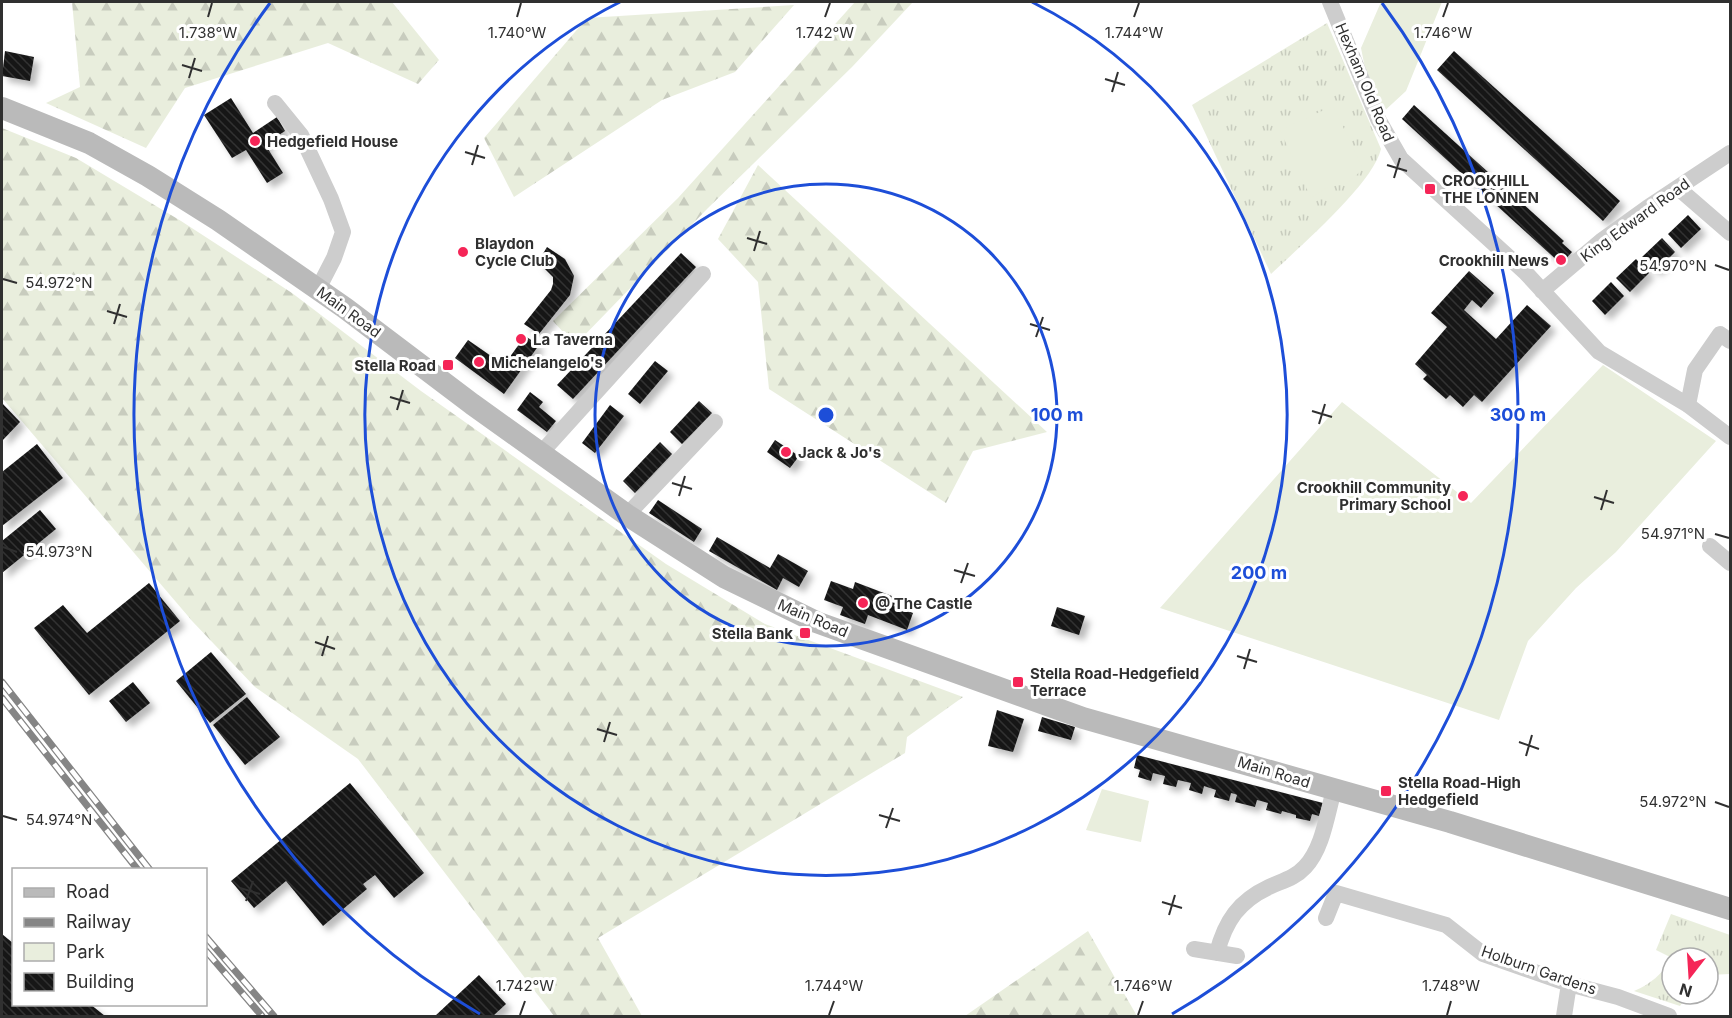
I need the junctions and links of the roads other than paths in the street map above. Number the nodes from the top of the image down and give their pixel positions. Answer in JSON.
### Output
{"nodes":[{"id":1,"x":1330,"y":2,"type":"edge"},
{"id":2,"x":275,"y":104,"type":"dead end"},
{"id":3,"x":2,"y":108,"type":"edge"},
{"id":4,"x":1731,"y":153,"type":"edge"},
{"id":5,"x":1678,"y":188,"type":"junction"},
{"id":6,"x":1731,"y":233,"type":"edge"},
{"id":7,"x":702,"y":274,"type":"dead end"},
{"id":8,"x":318,"y":289,"type":"junction"},
{"id":9,"x":1542,"y":291,"type":"junction"},
{"id":10,"x":1731,"y":341,"type":"edge"},
{"id":11,"x":1688,"y":405,"type":"junction"},
{"id":12,"x":715,"y":422,"type":"dead end"},
{"id":13,"x":1731,"y":438,"type":"edge"},
{"id":14,"x":541,"y":453,"type":"junction"},
{"id":15,"x":627,"y":515,"type":"junction"},
{"id":16,"x":1710,"y":546,"type":"dead end"},
{"id":17,"x":1731,"y":563,"type":"edge"},
{"id":18,"x":1334,"y":790,"type":"junction"},
{"id":19,"x":1731,"y":909,"type":"edge"},
{"id":20,"x":1326,"y":918,"type":"dead end"},
{"id":21,"x":1194,"y":949,"type":"dead end"},
{"id":22,"x":1217,"y":953,"type":"junction"},
{"id":23,"x":1237,"y":956,"type":"dead end"},
{"id":24,"x":1569,"y":984,"type":"junction"},
{"id":25,"x":1669,"y":1016,"type":"edge"},
{"id":26,"x":1564,"y":1017,"type":"edge"}],
"edges":[{"from":1,"to":9,"type":"street","name":"Hexham Old Road"},
{"from":2,"to":8,"type":"street"},
{"from":3,"to":8,"type":"main road","name":"Main Road"},
{"from":4,"to":5,"type":"street","name":"King Edward Road"},
{"from":5,"to":6,"type":"street"},
{"from":5,"to":9,"type":"street","name":"King Edward Road"},
{"from":7,"to":14,"type":"street"},
{"from":8,"to":14,"type":"main road","name":"Main Road"},
{"from":9,"to":11,"type":"street","name":"Hexham Old Road"},
{"from":10,"to":11,"type":"street"},
{"from":11,"to":13,"type":"street","name":"Hexham Old Road"},
{"from":12,"to":15,"type":"street"},
{"from":14,"to":15,"type":"main road","name":"Main Road"},
{"from":15,"to":18,"type":"main road","name":"Main Road"},
{"from":16,"to":17,"type":"street"},
{"from":18,"to":19,"type":"main road","name":"Main Road"},
{"from":18,"to":22,"type":"street"},
{"from":20,"to":24,"type":"street","name":"Holburn Gardens"},
{"from":21,"to":22,"type":"street"},
{"from":22,"to":23,"type":"street"},
{"from":24,"to":25,"type":"street","name":"Holburn Gardens"},
{"from":24,"to":26,"type":"street"}]}
